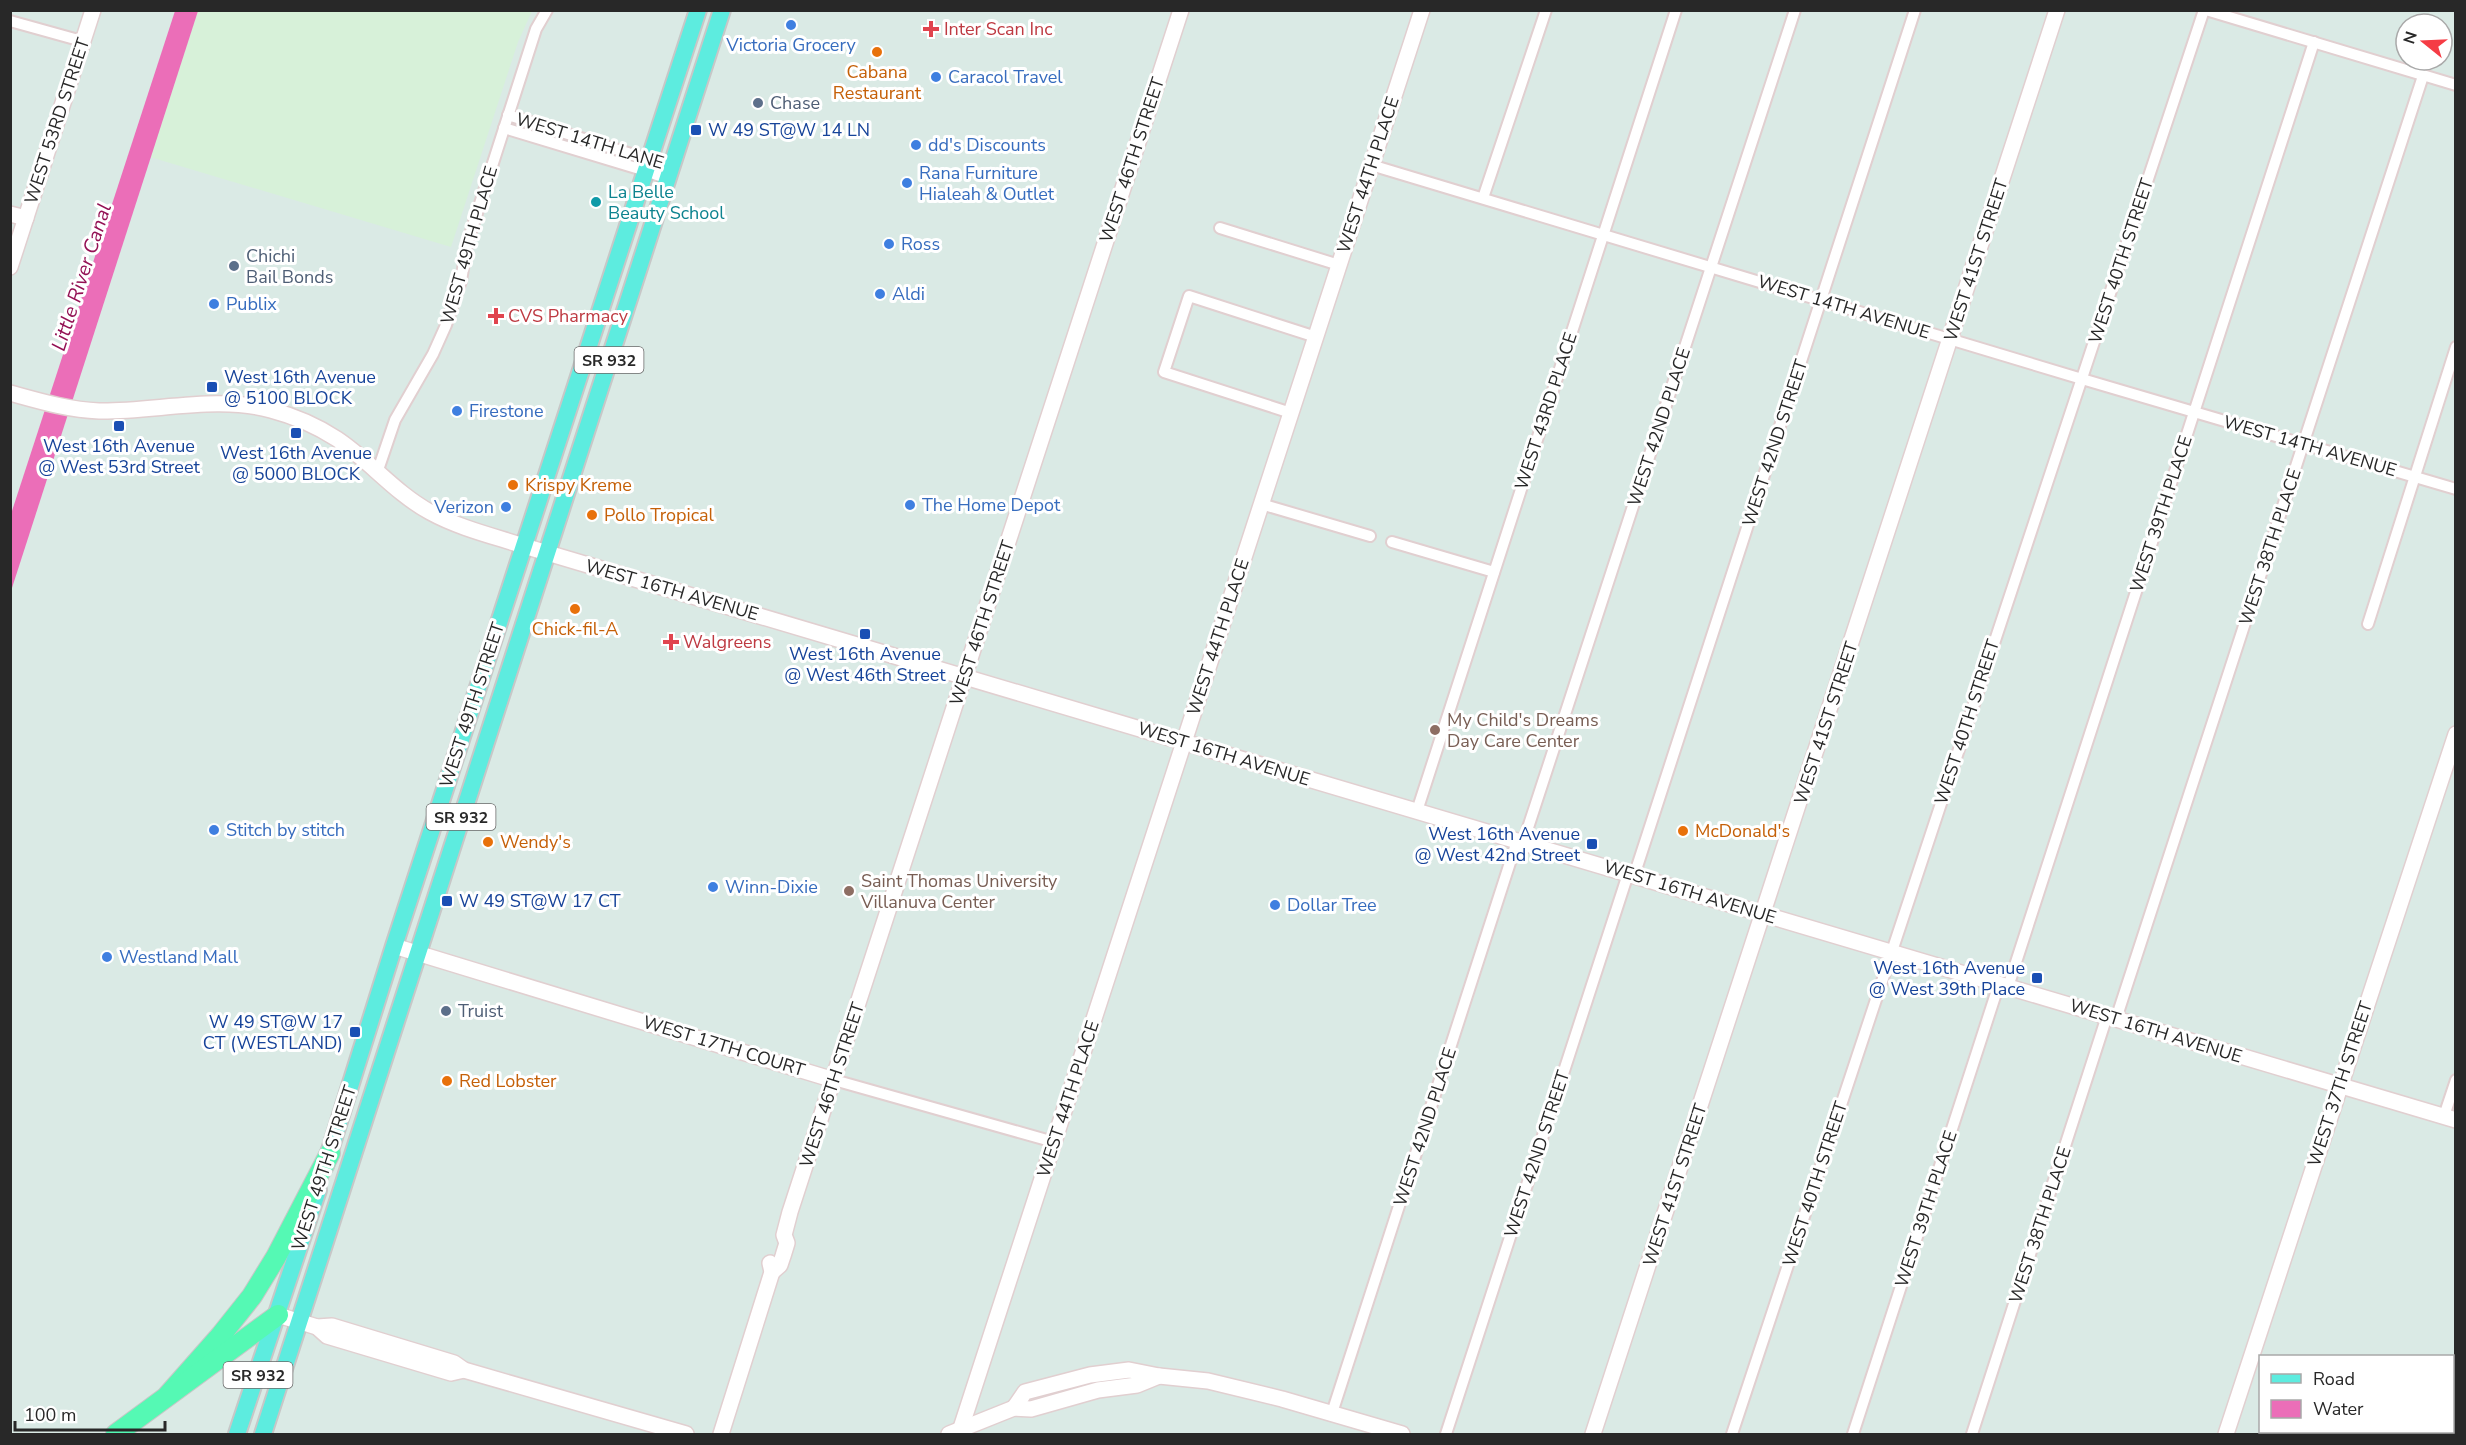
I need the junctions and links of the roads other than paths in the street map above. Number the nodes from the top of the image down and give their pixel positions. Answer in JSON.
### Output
{"nodes":[{"id":1,"x":93,"y":10,"type":"edge"},
{"id":2,"x":547,"y":10,"type":"edge"},
{"id":3,"x":698,"y":10,"type":"edge"},
{"id":4,"x":722,"y":10,"type":"edge"},
{"id":5,"x":1181,"y":10,"type":"edge"},
{"id":6,"x":1422,"y":10,"type":"edge"},
{"id":7,"x":1546,"y":10,"type":"edge"},
{"id":8,"x":1676,"y":10,"type":"edge"},
{"id":9,"x":1794,"y":10,"type":"edge"},
{"id":10,"x":1915,"y":10,"type":"edge"},
{"id":11,"x":2057,"y":10,"type":"edge"},
{"id":12,"x":2205,"y":10,"type":"edge"},
{"id":13,"x":10,"y":21,"type":"edge"},
{"id":14,"x":82,"y":41,"type":"junction"},
{"id":15,"x":2314,"y":42,"type":"junction"},
{"id":16,"x":2423,"y":76,"type":"junction"},
{"id":17,"x":2456,"y":85,"type":"edge"},
{"id":18,"x":508,"y":115,"type":"junction"},
{"id":19,"x":504,"y":128,"type":"junction"},
{"id":20,"x":648,"y":165,"type":"junction"},
{"id":21,"x":1371,"y":165,"type":"junction"},
{"id":22,"x":670,"y":173,"type":"junction"},
{"id":23,"x":1484,"y":198,"type":"junction"},
{"id":24,"x":10,"y":214,"type":"edge"},
{"id":25,"x":26,"y":218,"type":"junction"},
{"id":26,"x":1220,"y":228,"type":"dead end"},
{"id":27,"x":1602,"y":234,"type":"junction"},
{"id":28,"x":1339,"y":265,"type":"junction"},
{"id":29,"x":10,"y":267,"type":"edge"},
{"id":30,"x":1711,"y":267,"type":"junction"},
{"id":31,"x":1821,"y":300,"type":"junction"},
{"id":32,"x":1316,"y":336,"type":"junction"},
{"id":33,"x":1950,"y":339,"type":"junction"},
{"id":34,"x":2456,"y":347,"type":"edge"},
{"id":35,"x":2082,"y":380,"type":"junction"},
{"id":36,"x":10,"y":393,"type":"edge"},
{"id":37,"x":1291,"y":413,"type":"junction"},
{"id":38,"x":2194,"y":413,"type":"junction"},
{"id":39,"x":2303,"y":445,"type":"junction"},
{"id":40,"x":377,"y":473,"type":"junction"},
{"id":41,"x":2414,"y":476,"type":"junction"},
{"id":42,"x":2456,"y":489,"type":"edge"},
{"id":43,"x":1261,"y":504,"type":"junction"},
{"id":44,"x":1370,"y":536,"type":"dead end"},
{"id":45,"x":1392,"y":542,"type":"dead end"},
{"id":46,"x":524,"y":546,"type":"junction"},
{"id":47,"x":547,"y":553,"type":"junction"},
{"id":48,"x":1494,"y":572,"type":"junction"},
{"id":49,"x":2368,"y":624,"type":"dead end"},
{"id":50,"x":965,"y":677,"type":"junction"},
{"id":51,"x":473,"y":702,"type":"junction"},
{"id":52,"x":2456,"y":734,"type":"edge"},
{"id":53,"x":1184,"y":742,"type":"junction"},
{"id":54,"x":470,"y":790,"type":"junction"},
{"id":55,"x":1417,"y":811,"type":"junction"},
{"id":56,"x":1520,"y":842,"type":"junction"},
{"id":57,"x":1631,"y":875,"type":"junction"},
{"id":58,"x":1764,"y":914,"type":"junction"},
{"id":59,"x":394,"y":946,"type":"junction"},
{"id":60,"x":1891,"y":952,"type":"junction"},
{"id":61,"x":417,"y":953,"type":"junction"},
{"id":62,"x":2003,"y":985,"type":"junction"},
{"id":63,"x":2112,"y":1018,"type":"junction"},
{"id":64,"x":834,"y":1080,"type":"junction"},
{"id":65,"x":2456,"y":1080,"type":"edge"},
{"id":66,"x":2339,"y":1085,"type":"junction"},
{"id":67,"x":2450,"y":1118,"type":"edge"},
{"id":68,"x":1054,"y":1142,"type":"junction"},
{"id":69,"x":330,"y":1153,"type":"junction"},
{"id":70,"x":278,"y":1315,"type":"junction"},
{"id":71,"x":299,"y":1321,"type":"junction"},
{"id":72,"x":261,"y":1364,"type":"junction"},
{"id":73,"x":168,"y":1395,"type":"junction"},
{"id":74,"x":1332,"y":1413,"type":"junction"},
{"id":75,"x":1379,"y":1431,"type":"edge"},
{"id":76,"x":956,"y":1433,"type":"edge"},
{"id":77,"x":116,"y":1434,"type":"edge"},
{"id":78,"x":227,"y":1434,"type":"edge"},
{"id":79,"x":237,"y":1434,"type":"edge"},
{"id":80,"x":263,"y":1434,"type":"edge"},
{"id":81,"x":686,"y":1434,"type":"edge"},
{"id":82,"x":721,"y":1434,"type":"edge"},
{"id":83,"x":1402,"y":1434,"type":"edge"},
{"id":84,"x":1446,"y":1434,"type":"edge"},
{"id":85,"x":1593,"y":1434,"type":"edge"},
{"id":86,"x":1732,"y":1434,"type":"edge"},
{"id":87,"x":1853,"y":1434,"type":"edge"},
{"id":88,"x":1972,"y":1434,"type":"edge"},
{"id":89,"x":2226,"y":1434,"type":"edge"}],
"edges":[{"from":1,"to":14,"type":"street","name":"WEST 53RD STREET"},
{"from":2,"to":18,"type":"street","name":"WEST 49TH PLACE"},
{"from":3,"to":20,"type":"main road","name":"WEST 49TH STREET","number":"SR 932"},
{"from":4,"to":22,"type":"main road","name":"WEST 49TH STREET","number":"SR 932"},
{"from":5,"to":50,"type":"street","name":"WEST 46TH STREET"},
{"from":6,"to":21,"type":"street","name":"WEST 44TH PLACE"},
{"from":7,"to":23,"type":"street"},
{"from":8,"to":27,"type":"street","name":"WEST 43RD PLACE"},
{"from":9,"to":30,"type":"street","name":"WEST 42ND PLACE"},
{"from":10,"to":31,"type":"street","name":"WEST 42ND STREET"},
{"from":11,"to":33,"type":"street","name":"WEST 41ST STREET"},
{"from":12,"to":15,"type":"street"},
{"from":12,"to":35,"type":"street","name":"WEST 40TH STREET"},
{"from":13,"to":14,"type":"street"},
{"from":14,"to":25,"type":"street","name":"WEST 53RD STREET"},
{"from":15,"to":16,"type":"street"},
{"from":15,"to":38,"type":"street","name":"WEST 39TH PLACE"},
{"from":16,"to":17,"type":"street"},
{"from":16,"to":39,"type":"street","name":"WEST 38TH PLACE"},
{"from":18,"to":19,"type":"street","name":"WEST 49TH PLACE"},
{"from":18,"to":20,"type":"street","name":"WEST 14TH LANE"},
{"from":19,"to":20,"type":"street","name":"WEST 14TH LANE"},
{"from":19,"to":40,"type":"street","name":"WEST 49TH PLACE"},
{"from":20,"to":22,"type":"street","name":"WEST 14TH LANE"},
{"from":20,"to":46,"type":"main road","name":"WEST 49TH STREET","number":"SR 932"},
{"from":21,"to":23,"type":"street","name":"WEST 14TH AVENUE"},
{"from":21,"to":28,"type":"street","name":"WEST 44TH PLACE"},
{"from":22,"to":47,"type":"main road","name":"WEST 49TH STREET","number":"SR 932"},
{"from":23,"to":27,"type":"street","name":"WEST 14TH AVENUE"},
{"from":24,"to":25,"type":"street"},
{"from":25,"to":29,"type":"street","name":"WEST 53RD STREET"},
{"from":26,"to":28,"type":"street"},
{"from":27,"to":30,"type":"street","name":"WEST 14TH AVENUE"},
{"from":27,"to":48,"type":"street","name":"WEST 43RD PLACE"},
{"from":28,"to":32,"type":"street","name":"WEST 44TH PLACE"},
{"from":30,"to":31,"type":"street","name":"WEST 14TH AVENUE"},
{"from":30,"to":56,"type":"street","name":"WEST 42ND PLACE"},
{"from":31,"to":33,"type":"street","name":"WEST 14TH AVENUE"},
{"from":31,"to":57,"type":"street","name":"WEST 42ND STREET"},
{"from":32,"to":37,"type":"street","name":"WEST 44TH PLACE"},
{"from":32,"to":37,"type":"street"},
{"from":33,"to":35,"type":"street","name":"WEST 14TH AVENUE"},
{"from":33,"to":58,"type":"street","name":"WEST 41ST STREET"},
{"from":34,"to":41,"type":"street"},
{"from":35,"to":38,"type":"street","name":"WEST 14TH AVENUE"},
{"from":35,"to":60,"type":"street","name":"WEST 40TH STREET"},
{"from":36,"to":40,"type":"street","name":"WEST 16TH AVENUE"},
{"from":37,"to":43,"type":"street","name":"WEST 44TH PLACE"},
{"from":38,"to":39,"type":"street","name":"WEST 14TH AVENUE"},
{"from":38,"to":62,"type":"street","name":"WEST 39TH PLACE"},
{"from":39,"to":41,"type":"street","name":"WEST 14TH AVENUE"},
{"from":39,"to":63,"type":"street","name":"WEST 38TH PLACE"},
{"from":40,"to":46,"type":"street","name":"WEST 16TH AVENUE"},
{"from":41,"to":42,"type":"street","name":"WEST 14TH AVENUE"},
{"from":41,"to":49,"type":"street"},
{"from":43,"to":44,"type":"street"},
{"from":43,"to":53,"type":"street","name":"WEST 44TH PLACE"},
{"from":45,"to":48,"type":"street"},
{"from":46,"to":47,"type":"street","name":"WEST 16TH AVENUE"},
{"from":46,"to":51,"type":"main road","name":"WEST 49TH STREET","number":"SR 932"},
{"from":47,"to":50,"type":"street","name":"WEST 16TH AVENUE"},
{"from":47,"to":54,"type":"main road","name":"WEST 49TH STREET","number":"SR 932"},
{"from":48,"to":55,"type":"street","name":"WEST 43RD PLACE"},
{"from":50,"to":53,"type":"street","name":"WEST 16TH AVENUE"},
{"from":50,"to":64,"type":"street","name":"WEST 46TH STREET"},
{"from":51,"to":54,"type":"main road"},
{"from":51,"to":59,"type":"main road","name":"WEST 49TH STREET","number":"SR 932"},
{"from":52,"to":66,"type":"street","name":"WEST 37TH STREET"},
{"from":53,"to":55,"type":"street","name":"WEST 16TH AVENUE"},
{"from":53,"to":68,"type":"street","name":"WEST 44TH PLACE"},
{"from":54,"to":61,"type":"main road","name":"WEST 49TH STREET","number":"SR 932"},
{"from":55,"to":56,"type":"street","name":"WEST 16TH AVENUE"},
{"from":56,"to":57,"type":"street","name":"WEST 16TH AVENUE"},
{"from":56,"to":74,"type":"street","name":"WEST 42ND PLACE"},
{"from":57,"to":58,"type":"street","name":"WEST 16TH AVENUE"},
{"from":57,"to":84,"type":"street","name":"WEST 42ND STREET"},
{"from":58,"to":60,"type":"street","name":"WEST 16TH AVENUE"},
{"from":58,"to":85,"type":"street","name":"WEST 41ST STREET"},
{"from":59,"to":61,"type":"street","name":"WEST 17TH COURT"},
{"from":59,"to":69,"type":"main road","name":"WEST 49TH STREET","number":"SR 932"},
{"from":60,"to":62,"type":"street","name":"WEST 16TH AVENUE"},
{"from":60,"to":86,"type":"street","name":"WEST 40TH STREET"},
{"from":61,"to":64,"type":"street","name":"WEST 17TH COURT"},
{"from":61,"to":71,"type":"main road","name":"WEST 49TH STREET","number":"SR 932"},
{"from":62,"to":63,"type":"street","name":"WEST 16TH AVENUE"},
{"from":62,"to":87,"type":"street","name":"WEST 39TH PLACE"},
{"from":63,"to":66,"type":"street","name":"WEST 16TH AVENUE"},
{"from":63,"to":88,"type":"street","name":"WEST 38TH PLACE"},
{"from":64,"to":68,"type":"street","name":"WEST 17TH COURT"},
{"from":64,"to":82,"type":"street","name":"WEST 46TH STREET"},
{"from":65,"to":67,"type":"street"},
{"from":66,"to":67,"type":"street","name":"WEST 16TH AVENUE"},
{"from":66,"to":89,"type":"street","name":"WEST 37TH STREET"},
{"from":68,"to":76,"type":"street","name":"WEST 44TH PLACE"},
{"from":69,"to":70,"type":"main road","name":"WEST 49TH STREET","number":"SR 932"},
{"from":69,"to":73,"type":"highway"},
{"from":70,"to":71,"type":"street"},
{"from":70,"to":72,"type":"main road","name":"WEST 49TH STREET","number":"SR 932"},
{"from":70,"to":73,"type":"highway"},
{"from":71,"to":80,"type":"main road","name":"WEST 49TH STREET","number":"SR 932"},
{"from":71,"to":81,"type":"street"},
{"from":72,"to":78,"type":"main road"},
{"from":72,"to":79,"type":"main road","name":"WEST 49TH STREET","number":"SR 932"},
{"from":73,"to":77,"type":"highway"},
{"from":74,"to":75,"type":"street"},
{"from":74,"to":76,"type":"street"},
{"from":75,"to":83,"type":"street"}]}
